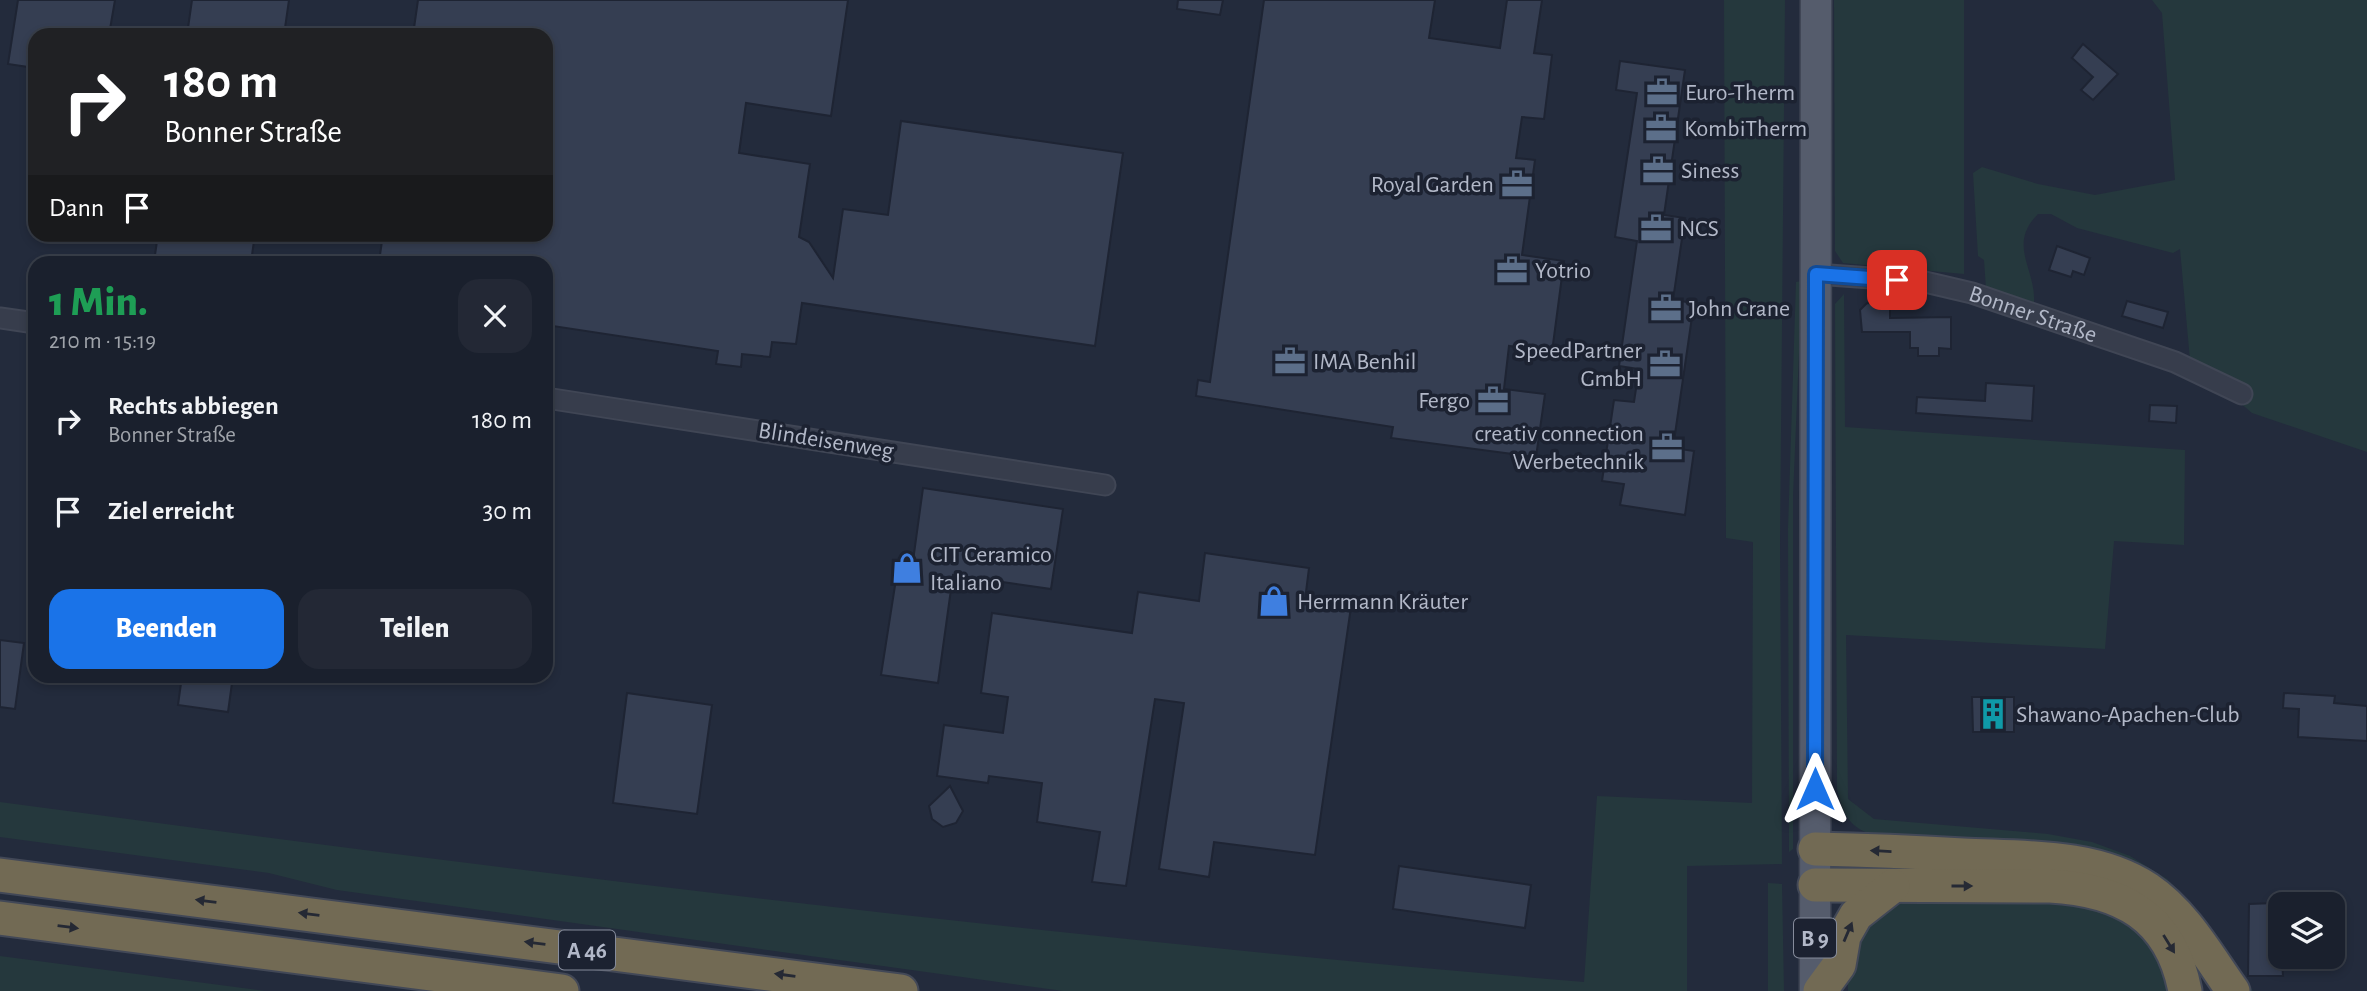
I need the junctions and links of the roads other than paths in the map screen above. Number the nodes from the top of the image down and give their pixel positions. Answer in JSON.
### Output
{"nodes":[{"id":1,"x":1816,"y":0,"type":"edge"},
{"id":2,"x":1816,"y":274,"type":"junction"},
{"id":3,"x":0,"y":318,"type":"edge"},
{"id":4,"x":28,"y":322,"type":"edge"},
{"id":5,"x":2242,"y":394,"type":"dead end"},
{"id":6,"x":553,"y":399,"type":"edge"},
{"id":7,"x":1105,"y":485,"type":"dead end"},
{"id":8,"x":1815,"y":849,"type":"junction"},
{"id":9,"x":0,"y":875,"type":"edge"},
{"id":10,"x":1815,"y":885,"type":"junction"},
{"id":11,"x":1893,"y":886,"type":"junction"},
{"id":12,"x":0,"y":918,"type":"edge"},
{"id":13,"x":562,"y":991,"type":"edge"},
{"id":14,"x":901,"y":991,"type":"edge"},
{"id":15,"x":1817,"y":991,"type":"edge"},
{"id":16,"x":2185,"y":991,"type":"edge"},
{"id":17,"x":2233,"y":991,"type":"edge"}],
"edges":[{"from":1,"to":2,"type":"main road","number":"B 9"},
{"from":2,"to":5,"type":"street","name":"Bonner Straße"},
{"from":2,"to":8,"type":"main road","number":"B 9"},
{"from":3,"to":4,"type":"street"},
{"from":6,"to":7,"type":"street","name":"Blindeisenweg"},
{"from":8,"to":10,"type":"main road","number":"B 9"},
{"from":17,"to":8,"type":"highway","one_way":true},
{"from":14,"to":9,"type":"highway","number":"A 46","one_way":true},
{"from":10,"to":11,"type":"highway"},
{"from":10,"to":15,"type":"main road","number":"B 9"},
{"from":15,"to":11,"type":"highway","one_way":true},
{"from":11,"to":16,"type":"highway","one_way":true},
{"from":12,"to":13,"type":"highway","number":"A 46","one_way":true}]}
